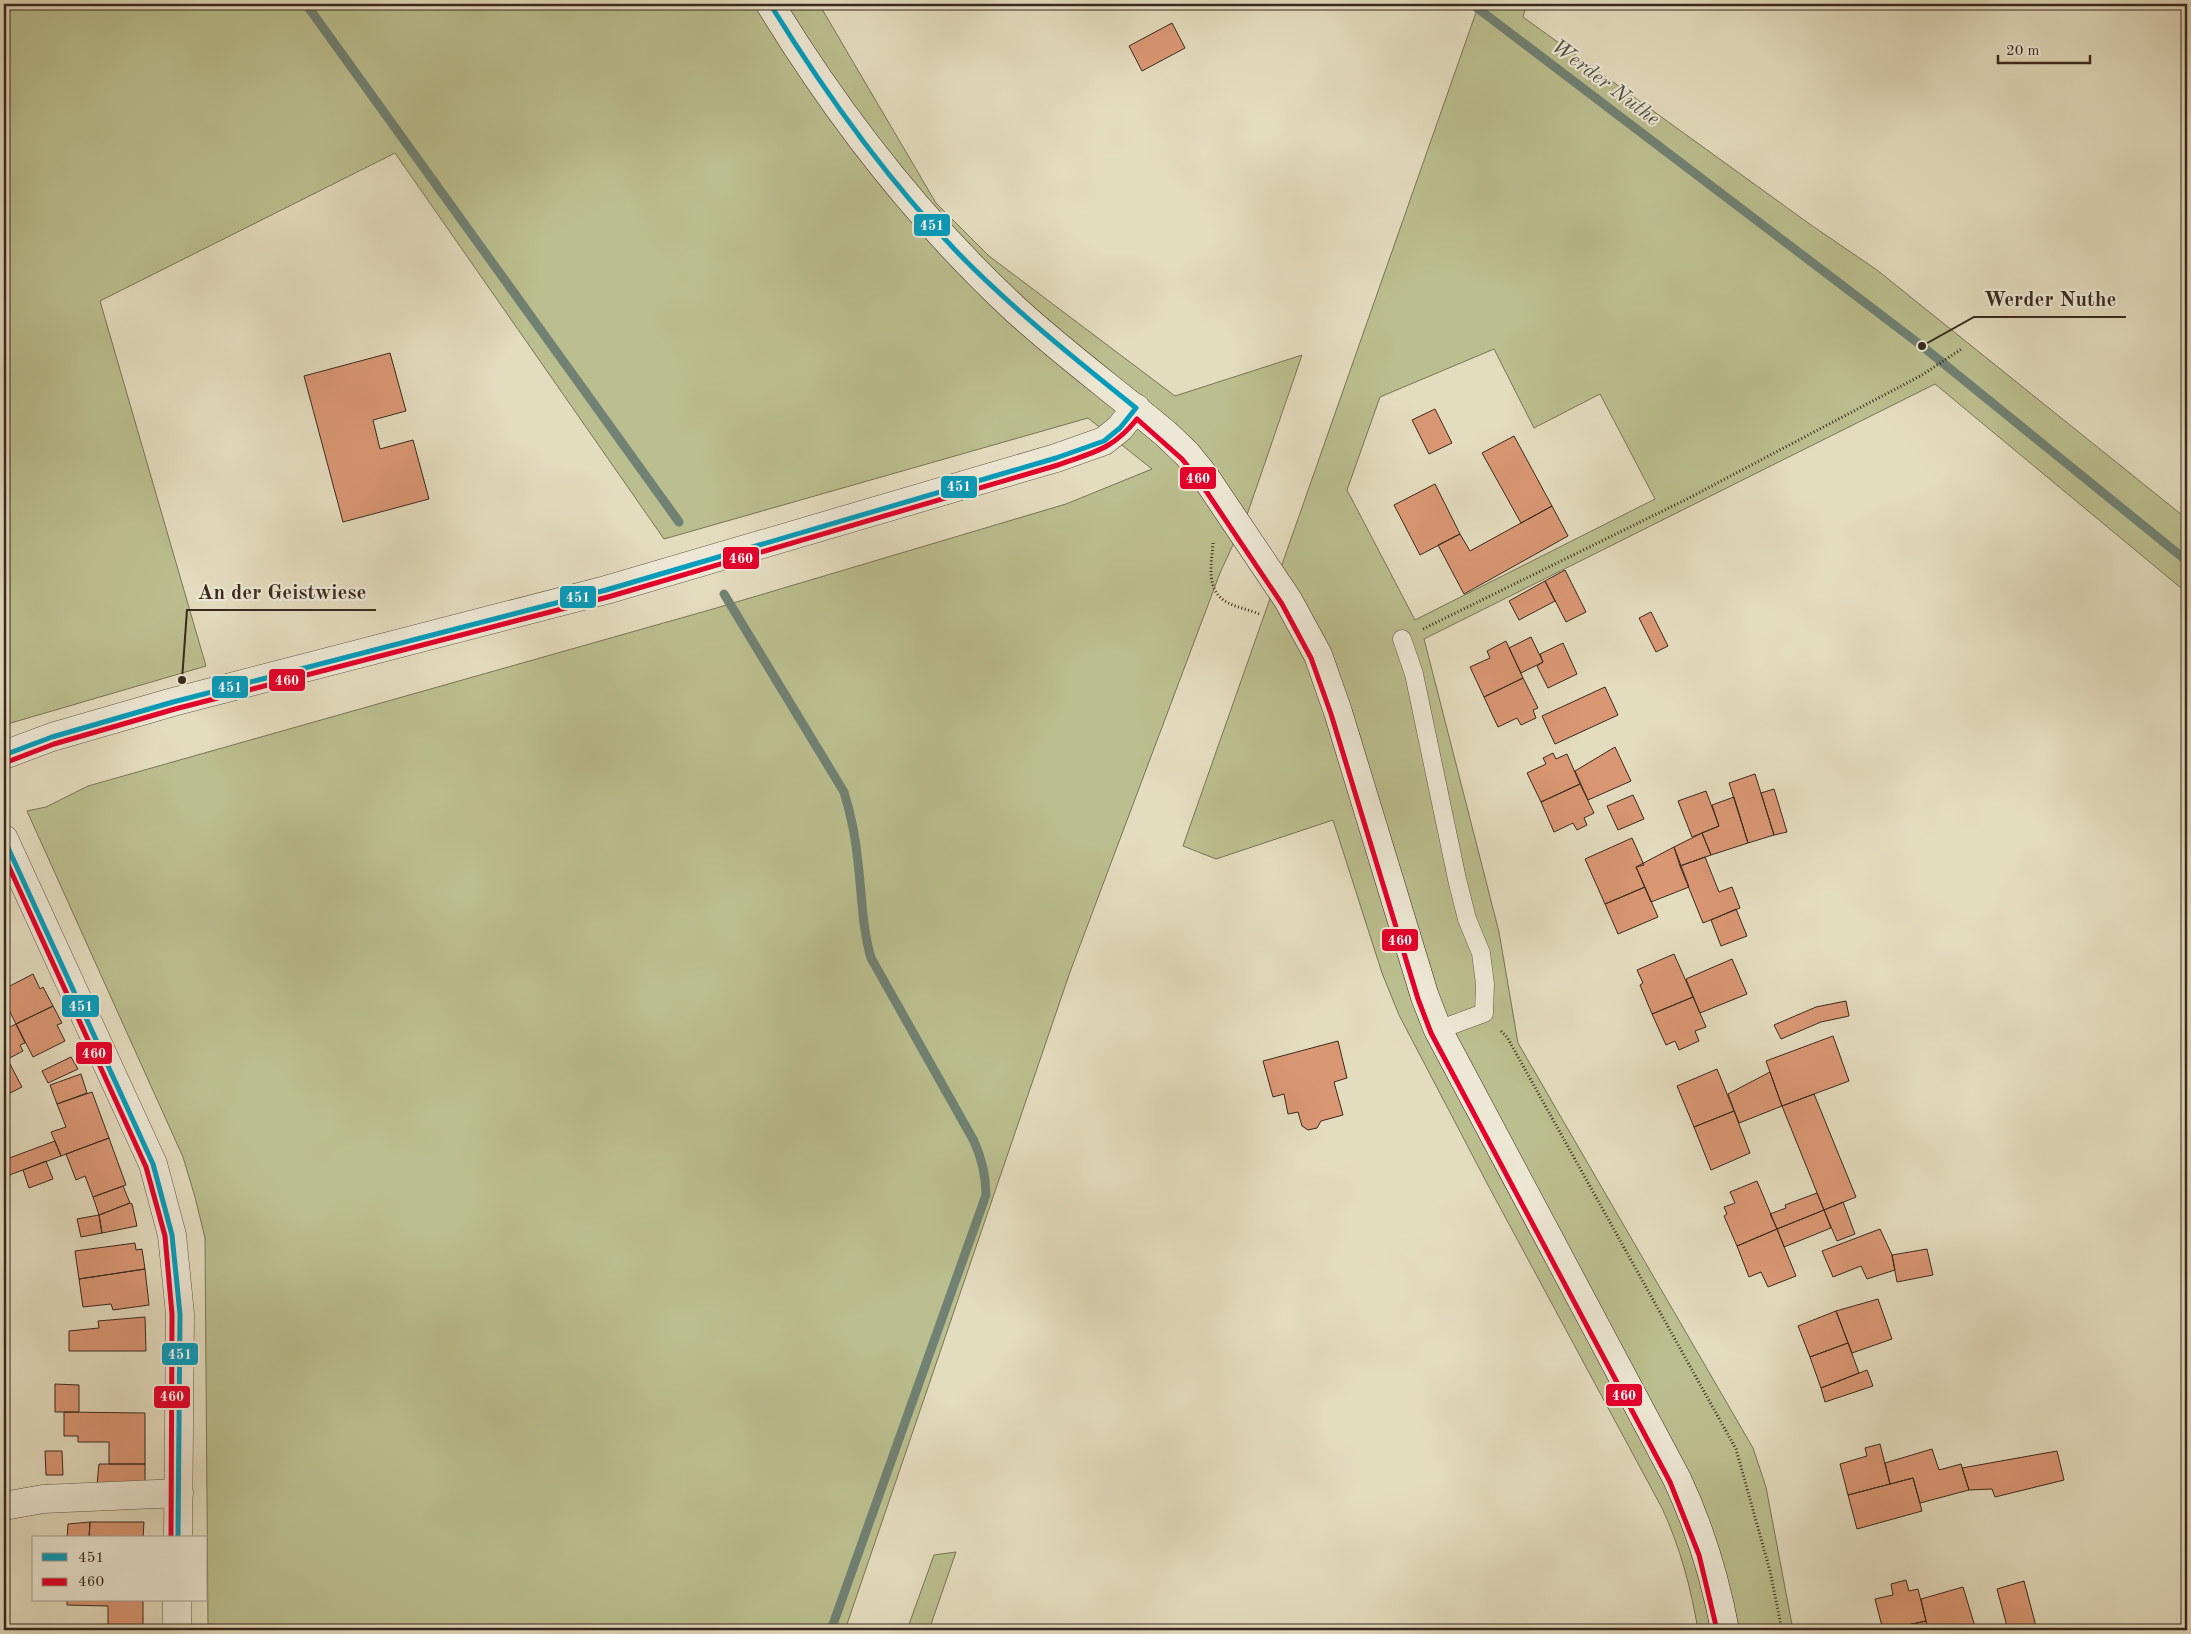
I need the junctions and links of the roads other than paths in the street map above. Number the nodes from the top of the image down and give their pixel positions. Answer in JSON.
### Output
{"nodes":[{"id":1,"x":770,"y":4,"type":"edge"},
{"id":2,"x":1136,"y":408,"type":"junction"},
{"id":3,"x":1402,"y":640,"type":"road end"},
{"id":4,"x":4,"y":755,"type":"edge"},
{"id":5,"x":4,"y":839,"type":"edge"},
{"id":6,"x":1438,"y":1030,"type":"junction"},
{"id":7,"x":179,"y":1493,"type":"junction"},
{"id":8,"x":4,"y":1506,"type":"edge"},
{"id":9,"x":178,"y":1536,"type":"edge"},
{"id":10,"x":177,"y":1602,"type":"edge"},
{"id":11,"x":177,"y":1630,"type":"edge"},
{"id":12,"x":1725,"y":1630,"type":"edge"}],
"edges":[{"from":1,"to":2,"type":"street"},
{"from":2,"to":4,"type":"street"},
{"from":2,"to":6,"type":"street"},
{"from":3,"to":6,"type":"lane"},
{"from":5,"to":7,"type":"street"},
{"from":6,"to":12,"type":"street"},
{"from":7,"to":8,"type":"street"},
{"from":7,"to":9,"type":"street"},
{"from":10,"to":11,"type":"street"}]}
